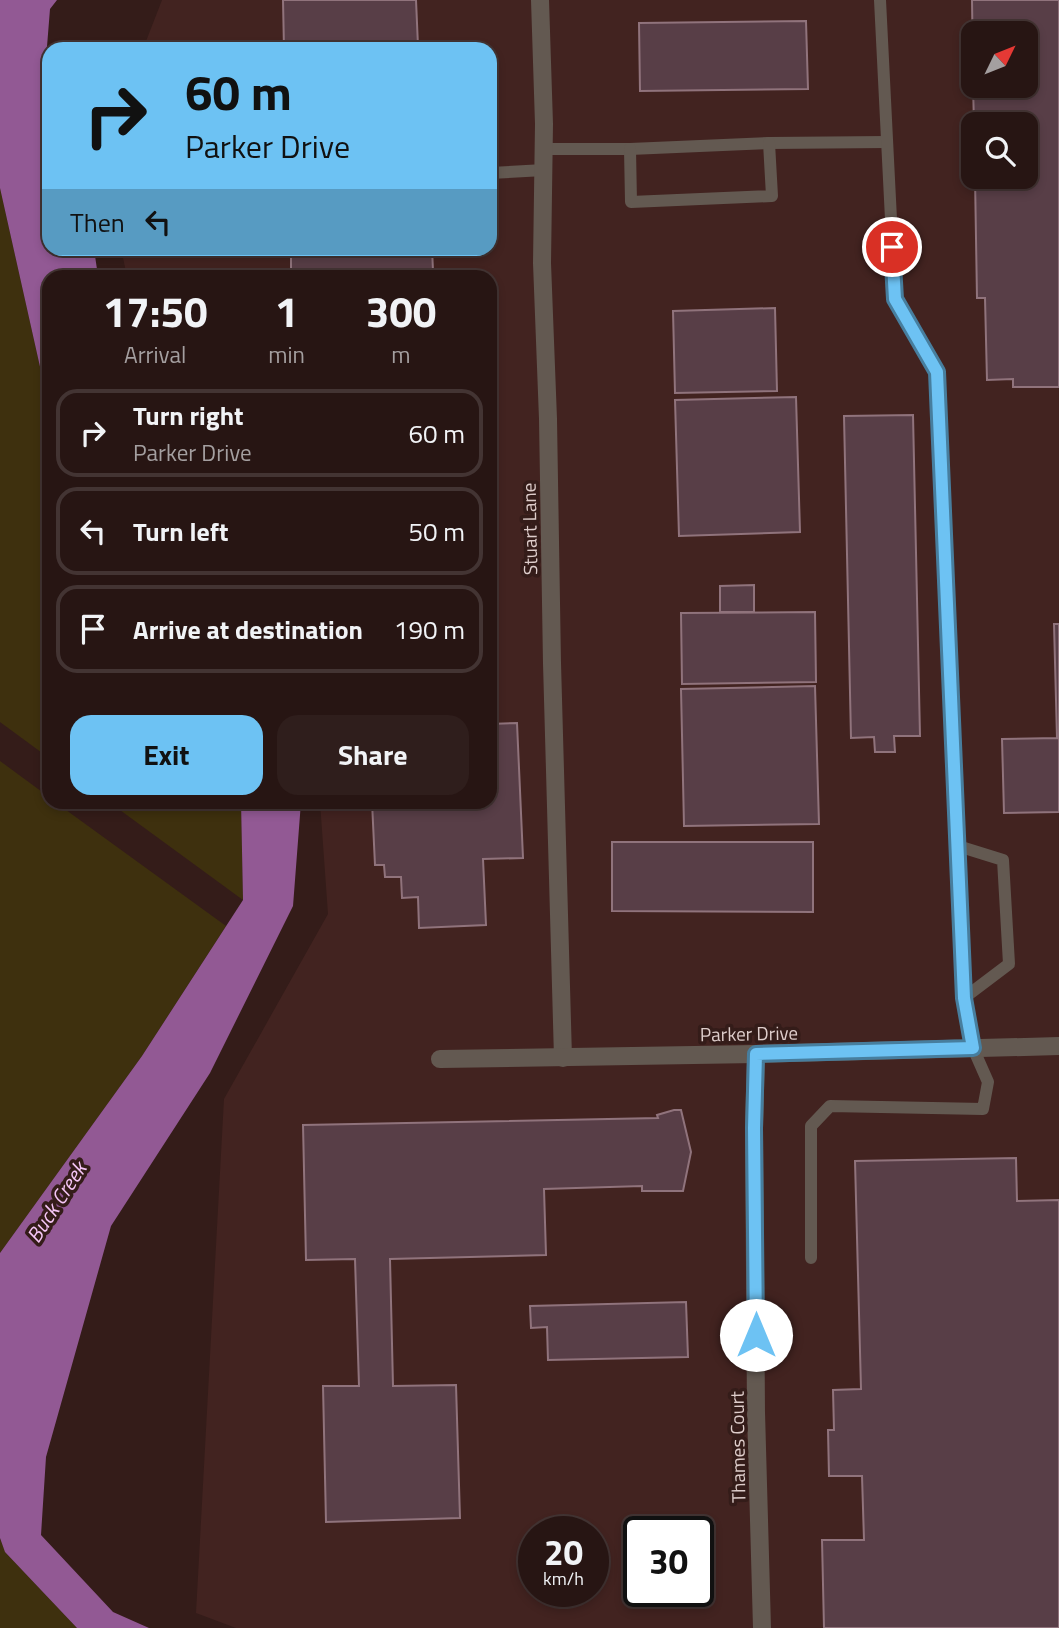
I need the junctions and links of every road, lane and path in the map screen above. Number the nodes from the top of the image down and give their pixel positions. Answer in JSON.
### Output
{"nodes":[{"id":1,"x":540,"y":0,"type":"edge"},
{"id":2,"x":880,"y":0,"type":"edge"},
{"id":3,"x":769,"y":142,"type":"junction"},
{"id":4,"x":887,"y":142,"type":"junction"},
{"id":5,"x":544,"y":149,"type":"junction"},
{"id":6,"x":630,"y":149,"type":"junction"},
{"id":7,"x":544,"y":170,"type":"junction"},
{"id":8,"x":497,"y":173,"type":"edge"},
{"id":9,"x":958,"y":846,"type":"junction"},
{"id":10,"x":964,"y":998,"type":"junction"},
{"id":11,"x":1059,"y":1046,"type":"edge"},
{"id":12,"x":973,"y":1048,"type":"junction"},
{"id":13,"x":756,"y":1054,"type":"junction"},
{"id":14,"x":563,"y":1058,"type":"junction"},
{"id":15,"x":440,"y":1059,"type":"dead end"},
{"id":16,"x":811,"y":1258,"type":"dead end"},
{"id":17,"x":762,"y":1628,"type":"edge"}],
"edges":[{"from":1,"to":5,"type":"street","name":"Stuart Lane"},
{"from":2,"to":4,"type":"lane"},
{"from":3,"to":4,"type":"lane"},
{"from":3,"to":6,"type":"lane"},
{"from":3,"to":6,"type":"lane"},
{"from":4,"to":9,"type":"lane"},
{"from":5,"to":6,"type":"lane"},
{"from":5,"to":7,"type":"street","name":"Stuart Lane"},
{"from":7,"to":8,"type":"lane"},
{"from":7,"to":14,"type":"street","name":"Stuart Lane"},
{"from":9,"to":10,"type":"lane"},
{"from":9,"to":10,"type":"lane"},
{"from":10,"to":12,"type":"lane"},
{"from":11,"to":12,"type":"street","name":"Parker Drive"},
{"from":12,"to":13,"type":"street","name":"Parker Drive"},
{"from":12,"to":16,"type":"lane"},
{"from":13,"to":14,"type":"street","name":"Parker Drive"},
{"from":13,"to":17,"type":"street","name":"Thames Court"},
{"from":14,"to":15,"type":"street","name":"Parker Drive"}]}
